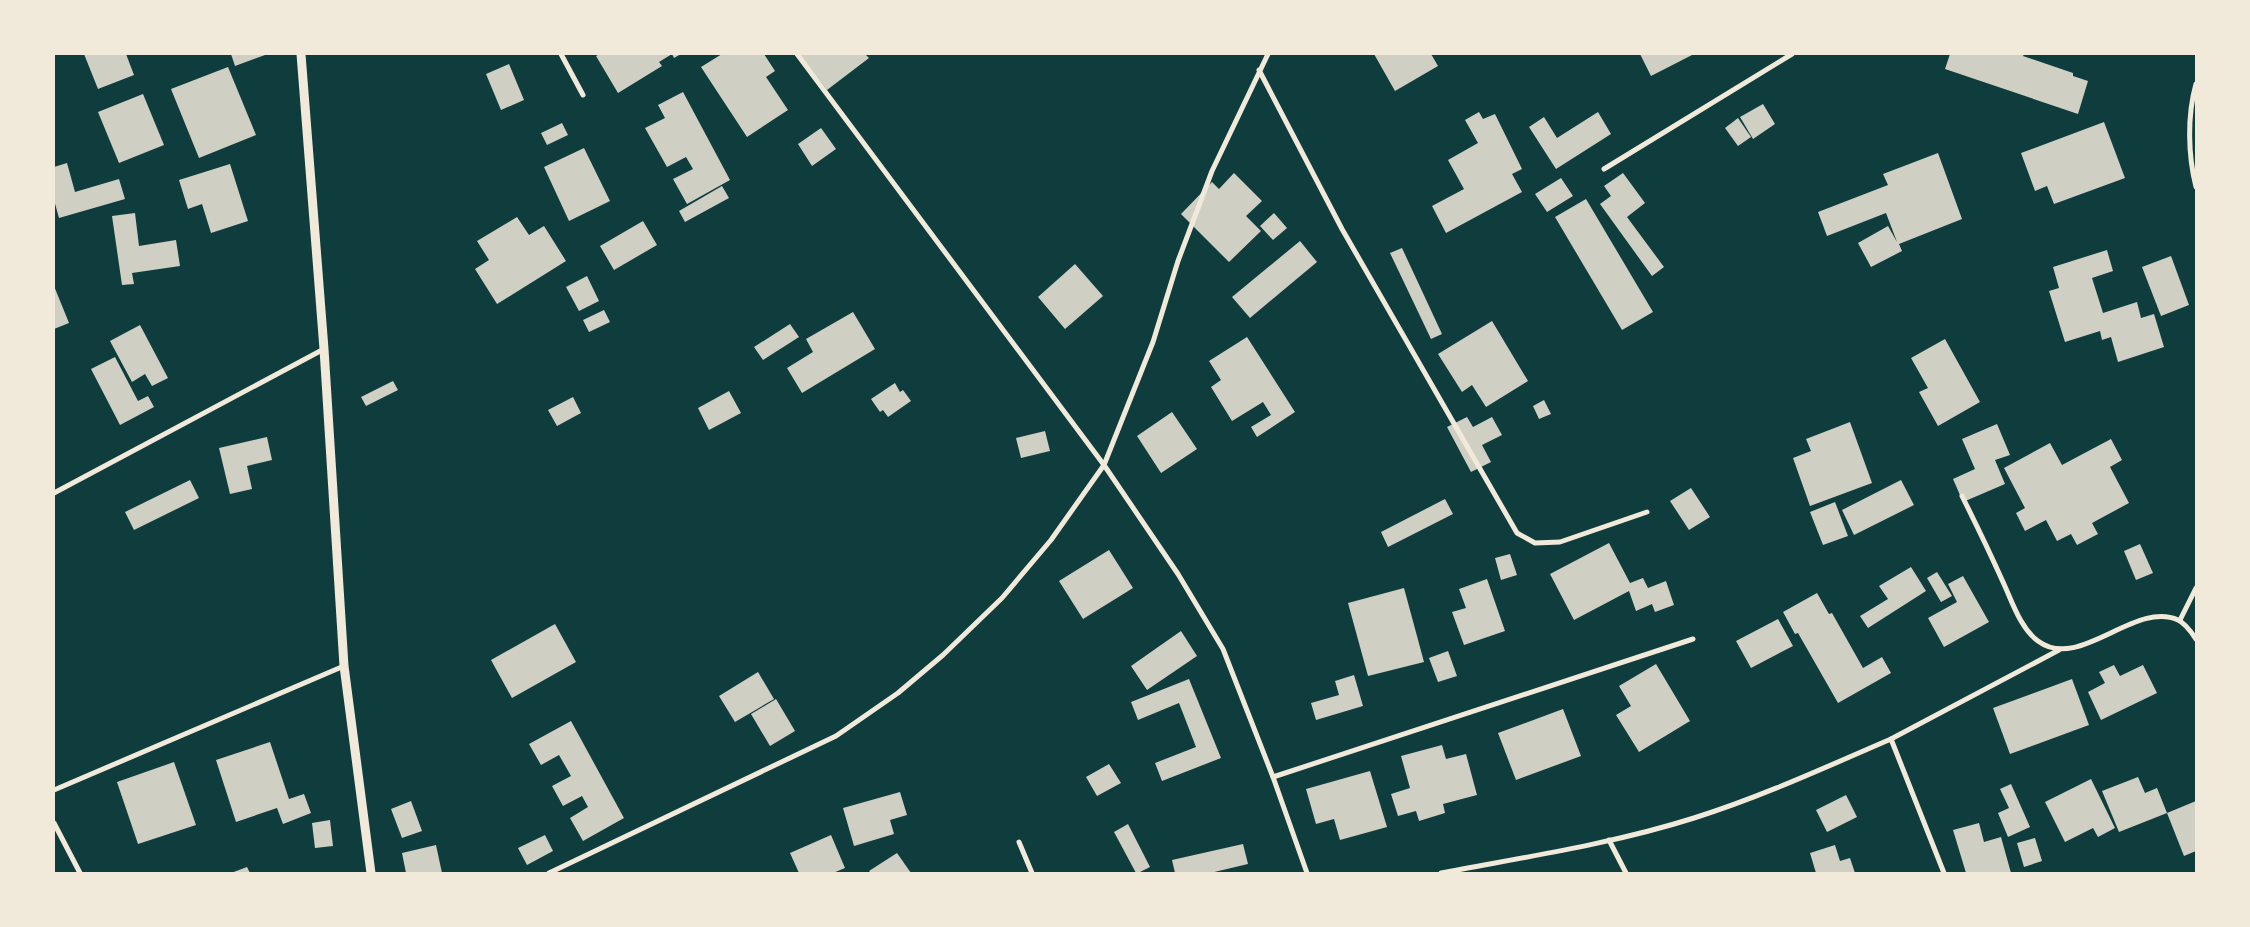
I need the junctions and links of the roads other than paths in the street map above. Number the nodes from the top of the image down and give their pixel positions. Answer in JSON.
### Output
{"nodes":[{"id":1,"x":300,"y":54,"type":"edge"},
{"id":2,"x":560,"y":54,"type":"edge"},
{"id":3,"x":797,"y":54,"type":"edge"},
{"id":4,"x":1268,"y":54,"type":"edge"},
{"id":5,"x":1792,"y":54,"type":"edge"},
{"id":6,"x":1259,"y":70,"type":"junction"},
{"id":7,"x":2196,"y":84,"type":"edge"},
{"id":8,"x":583,"y":95,"type":"dead end"},
{"id":9,"x":1604,"y":169,"type":"dead end"},
{"id":10,"x":2196,"y":187,"type":"edge"},
{"id":11,"x":324,"y":349,"type":"junction"},
{"id":12,"x":1104,"y":465,"type":"junction"},
{"id":13,"x":54,"y":493,"type":"edge"},
{"id":14,"x":1962,"y":496,"type":"dead end"},
{"id":15,"x":1647,"y":512,"type":"dead end"},
{"id":16,"x":2196,"y":588,"type":"edge"},
{"id":17,"x":2180,"y":620,"type":"junction"},
{"id":18,"x":1693,"y":639,"type":"dead end"},
{"id":19,"x":2196,"y":639,"type":"edge"},
{"id":20,"x":2060,"y":650,"type":"junction"},
{"id":21,"x":344,"y":666,"type":"junction"},
{"id":22,"x":1891,"y":738,"type":"junction"},
{"id":23,"x":1273,"y":777,"type":"junction"},
{"id":24,"x":54,"y":790,"type":"edge"},
{"id":25,"x":54,"y":823,"type":"edge"},
{"id":26,"x":1609,"y":840,"type":"junction"},
{"id":27,"x":1018,"y":842,"type":"dead end"},
{"id":28,"x":80,"y":873,"type":"edge"},
{"id":29,"x":371,"y":873,"type":"edge"},
{"id":30,"x":549,"y":873,"type":"edge"},
{"id":31,"x":1032,"y":873,"type":"edge"},
{"id":32,"x":1307,"y":873,"type":"edge"},
{"id":33,"x":1441,"y":873,"type":"edge"},
{"id":34,"x":1626,"y":873,"type":"edge"},
{"id":35,"x":1944,"y":873,"type":"edge"}],
"edges":[{"from":1,"to":11,"type":"street"},
{"from":2,"to":8,"type":"street"},
{"from":3,"to":12,"type":"street"},
{"from":4,"to":6,"type":"street"},
{"from":5,"to":9,"type":"street"},
{"from":6,"to":12,"type":"street"},
{"from":6,"to":15,"type":"street"},
{"from":7,"to":10,"type":"street"},
{"from":11,"to":13,"type":"street"},
{"from":11,"to":21,"type":"street"},
{"from":12,"to":23,"type":"street"},
{"from":12,"to":30,"type":"street"},
{"from":14,"to":20,"type":"street"},
{"from":16,"to":17,"type":"street"},
{"from":17,"to":19,"type":"street"},
{"from":17,"to":20,"type":"street"},
{"from":18,"to":23,"type":"street"},
{"from":20,"to":22,"type":"street"},
{"from":21,"to":24,"type":"street"},
{"from":21,"to":29,"type":"street"},
{"from":22,"to":26,"type":"street"},
{"from":22,"to":35,"type":"street"},
{"from":23,"to":32,"type":"street"},
{"from":25,"to":28,"type":"street"},
{"from":26,"to":33,"type":"street"},
{"from":26,"to":34,"type":"street"},
{"from":27,"to":31,"type":"street"}]}
